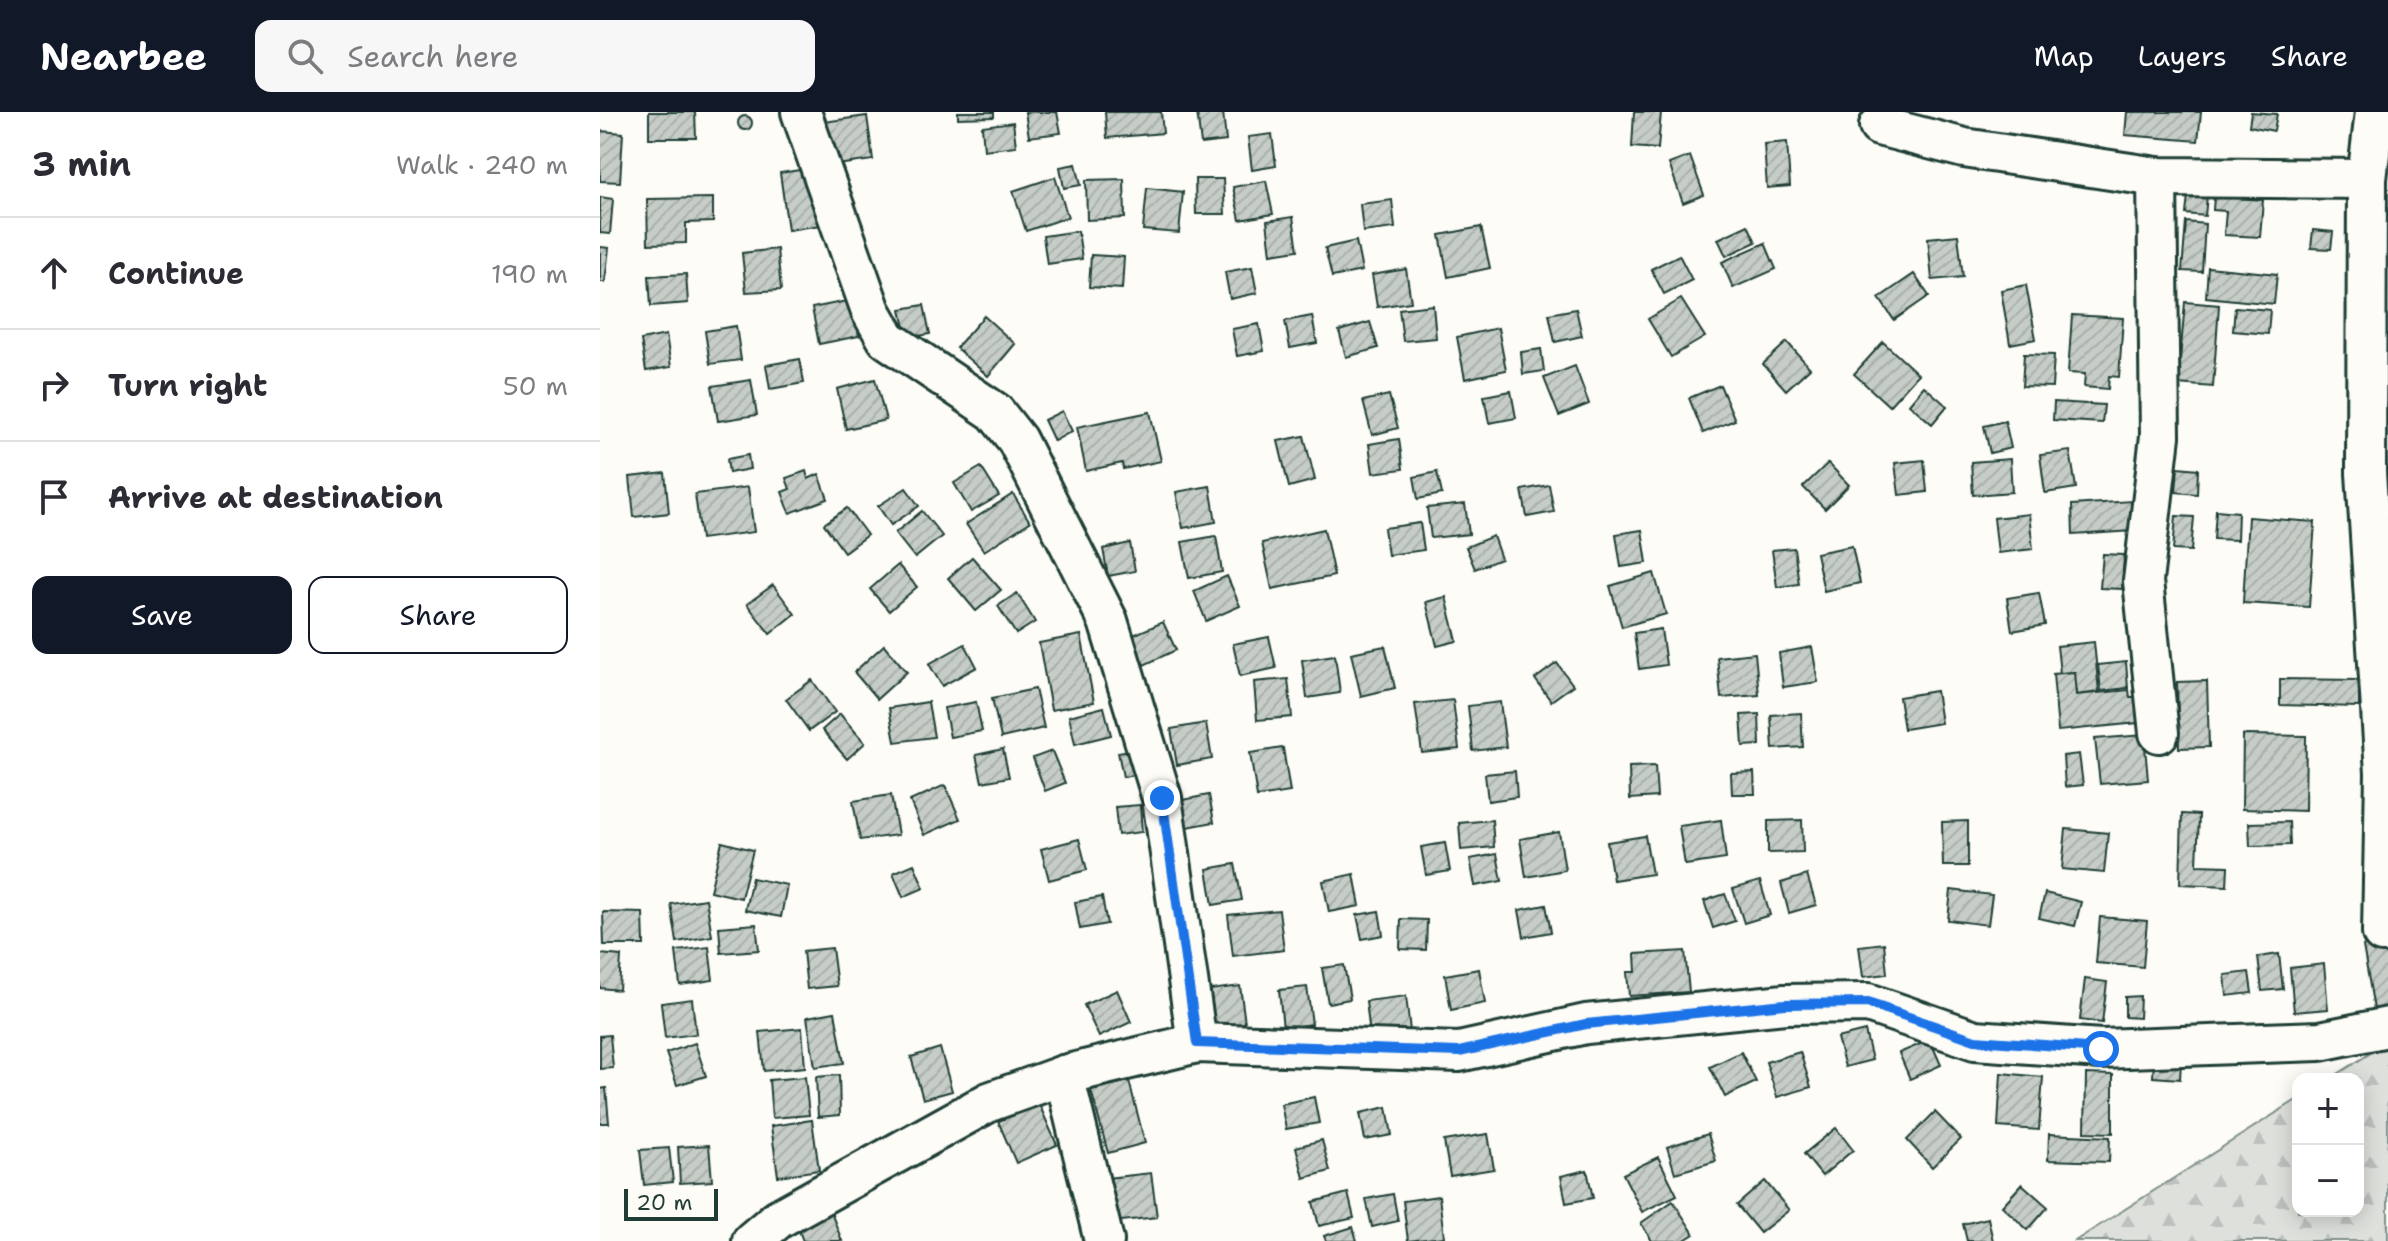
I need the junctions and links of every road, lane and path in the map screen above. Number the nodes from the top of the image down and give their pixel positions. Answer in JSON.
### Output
{"nodes":[{"id":1,"x":801,"y":112,"type":"edge"},
{"id":2,"x":2375,"y":112,"type":"edge"},
{"id":3,"x":1879,"y":126,"type":"dead end"},
{"id":4,"x":2157,"y":177,"type":"junction"},
{"id":5,"x":2367,"y":179,"type":"junction"},
{"id":6,"x":2159,"y":733,"type":"dead end"},
{"id":7,"x":2388,"y":933,"type":"edge"},
{"id":8,"x":2388,"y":1027,"type":"edge"},
{"id":9,"x":1197,"y":1043,"type":"junction"},
{"id":10,"x":1064,"y":1075,"type":"junction"},
{"id":11,"x":752,"y":1241,"type":"edge"},
{"id":12,"x":1104,"y":1241,"type":"edge"}],
"edges":[{"from":1,"to":9,"type":"street"},
{"from":2,"to":5,"type":"street"},
{"from":3,"to":4,"type":"street"},
{"from":4,"to":5,"type":"street"},
{"from":4,"to":6,"type":"street"},
{"from":5,"to":7,"type":"street"},
{"from":8,"to":9,"type":"street"},
{"from":9,"to":10,"type":"street"},
{"from":10,"to":11,"type":"street"},
{"from":10,"to":12,"type":"street"}]}
